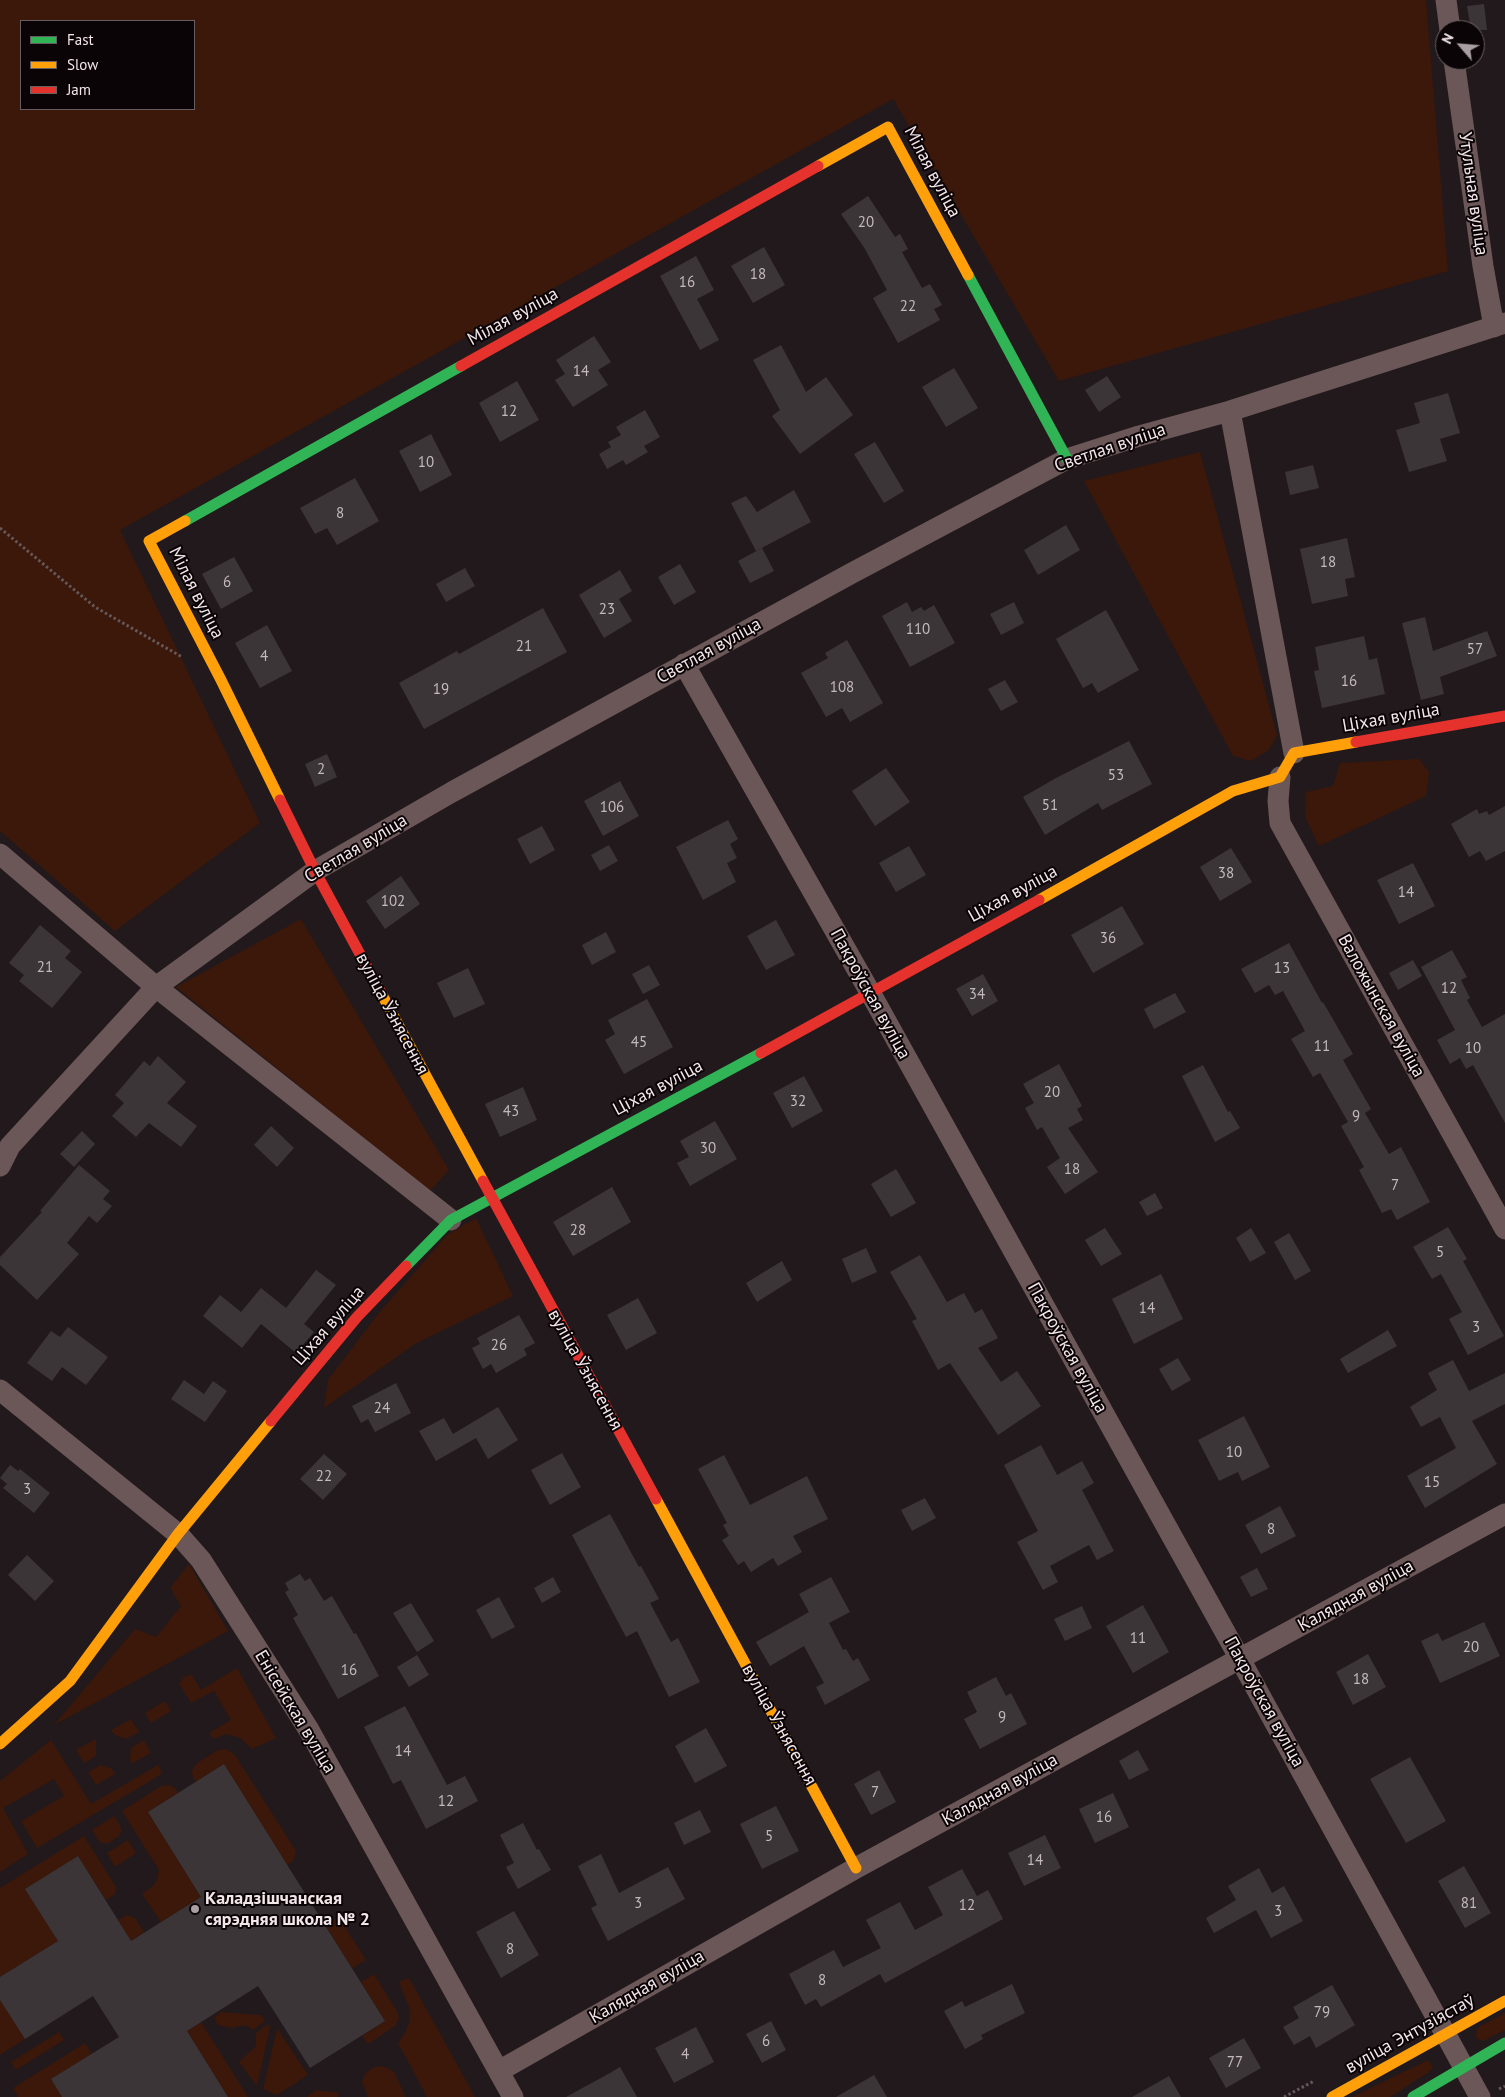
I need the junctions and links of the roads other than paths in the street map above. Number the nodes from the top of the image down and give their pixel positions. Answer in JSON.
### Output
{"nodes":[{"id":1,"x":1446,"y":0,"type":"edge"},
{"id":2,"x":1449,"y":20,"type":"edge"},
{"id":3,"x":1455,"y":70,"type":"edge"},
{"id":4,"x":1499,"y":325,"type":"edge"},
{"id":5,"x":1230,"y":411,"type":"junction"},
{"id":6,"x":1067,"y":459,"type":"junction"},
{"id":7,"x":684,"y":664,"type":"junction"},
{"id":8,"x":1505,"y":716,"type":"edge"},
{"id":9,"x":1294,"y":754,"type":"junction"},
{"id":10,"x":1280,"y":777,"type":"junction"},
{"id":11,"x":0,"y":854,"type":"edge"},
{"id":12,"x":315,"y":871,"type":"junction"},
{"id":13,"x":156,"y":987,"type":"junction"},
{"id":14,"x":870,"y":994,"type":"junction"},
{"id":15,"x":5,"y":1149,"type":"edge"},
{"id":16,"x":0,"y":1166,"type":"edge"},
{"id":17,"x":492,"y":1197,"type":"junction"},
{"id":18,"x":451,"y":1220,"type":"junction"},
{"id":19,"x":1505,"y":1229,"type":"edge"},
{"id":20,"x":0,"y":1390,"type":"edge"},
{"id":21,"x":1505,"y":1514,"type":"edge"},
{"id":22,"x":178,"y":1534,"type":"junction"},
{"id":23,"x":1240,"y":1659,"type":"junction"},
{"id":24,"x":0,"y":1744,"type":"edge"},
{"id":25,"x":856,"y":1868,"type":"junction"},
{"id":26,"x":1505,"y":2001,"type":"edge"},
{"id":27,"x":1447,"y":2034,"type":"junction"},
{"id":28,"x":1505,"y":2043,"type":"edge"},
{"id":29,"x":1462,"y":2067,"type":"junction"},
{"id":30,"x":499,"y":2071,"type":"junction"},
{"id":31,"x":513,"y":2097,"type":"edge"},
{"id":32,"x":1332,"y":2097,"type":"edge"},
{"id":33,"x":1413,"y":2097,"type":"edge"},
{"id":34,"x":1480,"y":2097,"type":"edge"}],
"edges":[{"from":1,"to":2,"type":"street"},
{"from":3,"to":4,"type":"street","name":"Утульная вуліца"},
{"from":4,"to":5,"type":"street","name":"Светлая вуліца"},
{"from":5,"to":6,"type":"street","name":"Светлая вуліца"},
{"from":5,"to":9,"type":"street"},
{"from":6,"to":7,"type":"street","name":"Светлая вуліца"},
{"from":6,"to":12,"type":"street","name":"Мілая вуліца"},
{"from":7,"to":12,"type":"street","name":"Светлая вуліца"},
{"from":7,"to":14,"type":"street","name":"Пакроўская вуліца"},
{"from":8,"to":9,"type":"street","name":"Ціхая вуліца"},
{"from":9,"to":10,"type":"street"},
{"from":10,"to":14,"type":"street","name":"Ціхая вуліца"},
{"from":10,"to":19,"type":"street","name":"Валожынская вуліца"},
{"from":11,"to":13,"type":"street"},
{"from":12,"to":13,"type":"street","name":"Светлая вуліца"},
{"from":12,"to":17,"type":"street","name":"вуліца Ўзнясення"},
{"from":13,"to":15,"type":"street","name":"Светлая вуліца"},
{"from":13,"to":18,"type":"street"},
{"from":14,"to":17,"type":"street","name":"Ціхая вуліца"},
{"from":14,"to":23,"type":"street","name":"Пакроўская вуліца"},
{"from":15,"to":16,"type":"street","name":"Светлая вуліца"},
{"from":17,"to":18,"type":"street","name":"Ціхая вуліца"},
{"from":17,"to":25,"type":"street","name":"вуліца Ўзнясення"},
{"from":18,"to":22,"type":"street","name":"Ціхая вуліца"},
{"from":20,"to":22,"type":"street","name":"Енісейская вуліца"},
{"from":21,"to":23,"type":"street","name":"Калядная вуліца"},
{"from":22,"to":24,"type":"street","name":"Ціхая вуліца"},
{"from":22,"to":30,"type":"street","name":"Енісейская вуліца"},
{"from":23,"to":25,"type":"street","name":"Калядная вуліца"},
{"from":23,"to":27,"type":"street","name":"Пакроўская вуліца"},
{"from":25,"to":30,"type":"street","name":"Калядная вуліца"},
{"from":26,"to":27,"type":"street","name":"вуліца Энтузіястаў"},
{"from":27,"to":29,"type":"street","name":"Пакроўская вуліца"},
{"from":27,"to":32,"type":"street","name":"вуліца Энтузіястаў"},
{"from":28,"to":29,"type":"street"},
{"from":29,"to":33,"type":"street"},
{"from":29,"to":34,"type":"street","name":"Пакроўская вуліца"},
{"from":30,"to":31,"type":"street","name":"Енісейская вуліца"}]}
